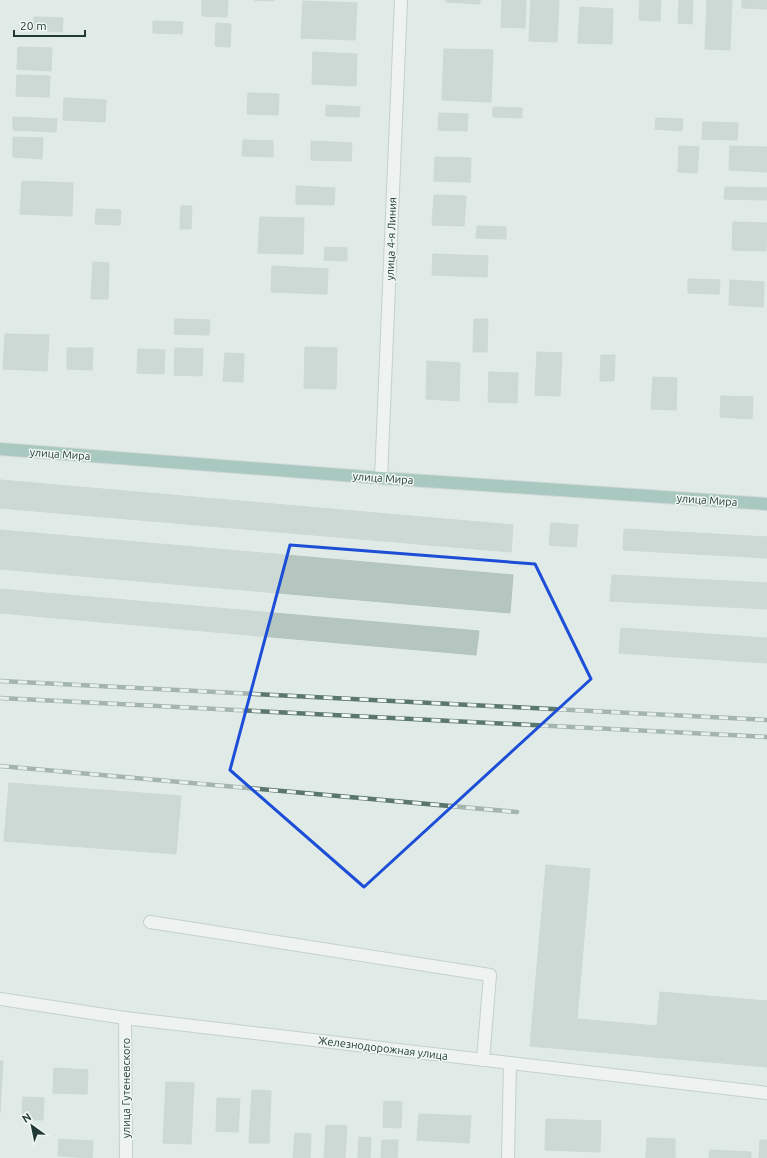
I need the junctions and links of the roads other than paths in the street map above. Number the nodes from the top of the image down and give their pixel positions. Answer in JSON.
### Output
{"nodes":[{"id":1,"x":401,"y":0,"type":"edge"},
{"id":2,"x":0,"y":449,"type":"edge"},
{"id":3,"x":381,"y":478,"type":"junction"},
{"id":4,"x":767,"y":504,"type":"edge"},
{"id":5,"x":150,"y":922,"type":"dead end"},
{"id":6,"x":0,"y":1000,"type":"edge"},
{"id":7,"x":125,"y":1018,"type":"junction"},
{"id":8,"x":483,"y":1060,"type":"junction"},
{"id":9,"x":510,"y":1063,"type":"junction"},
{"id":10,"x":767,"y":1093,"type":"edge"},
{"id":11,"x":126,"y":1158,"type":"edge"},
{"id":12,"x":508,"y":1158,"type":"edge"}],
"edges":[{"from":1,"to":3,"type":"street","name":"улица 4-я Линия"},
{"from":2,"to":3,"type":"main road","name":"улица Мира"},
{"from":3,"to":4,"type":"main road","name":"улица Мира"},
{"from":5,"to":8,"type":"street"},
{"from":6,"to":7,"type":"street","name":"Железнодорожная улица"},
{"from":7,"to":8,"type":"street","name":"Железнодорожная улица"},
{"from":7,"to":11,"type":"street","name":"улица Гутеневского"},
{"from":8,"to":9,"type":"street","name":"Железнодорожная улица"},
{"from":9,"to":10,"type":"street","name":"Железнодорожная улица"},
{"from":9,"to":12,"type":"street"}]}
